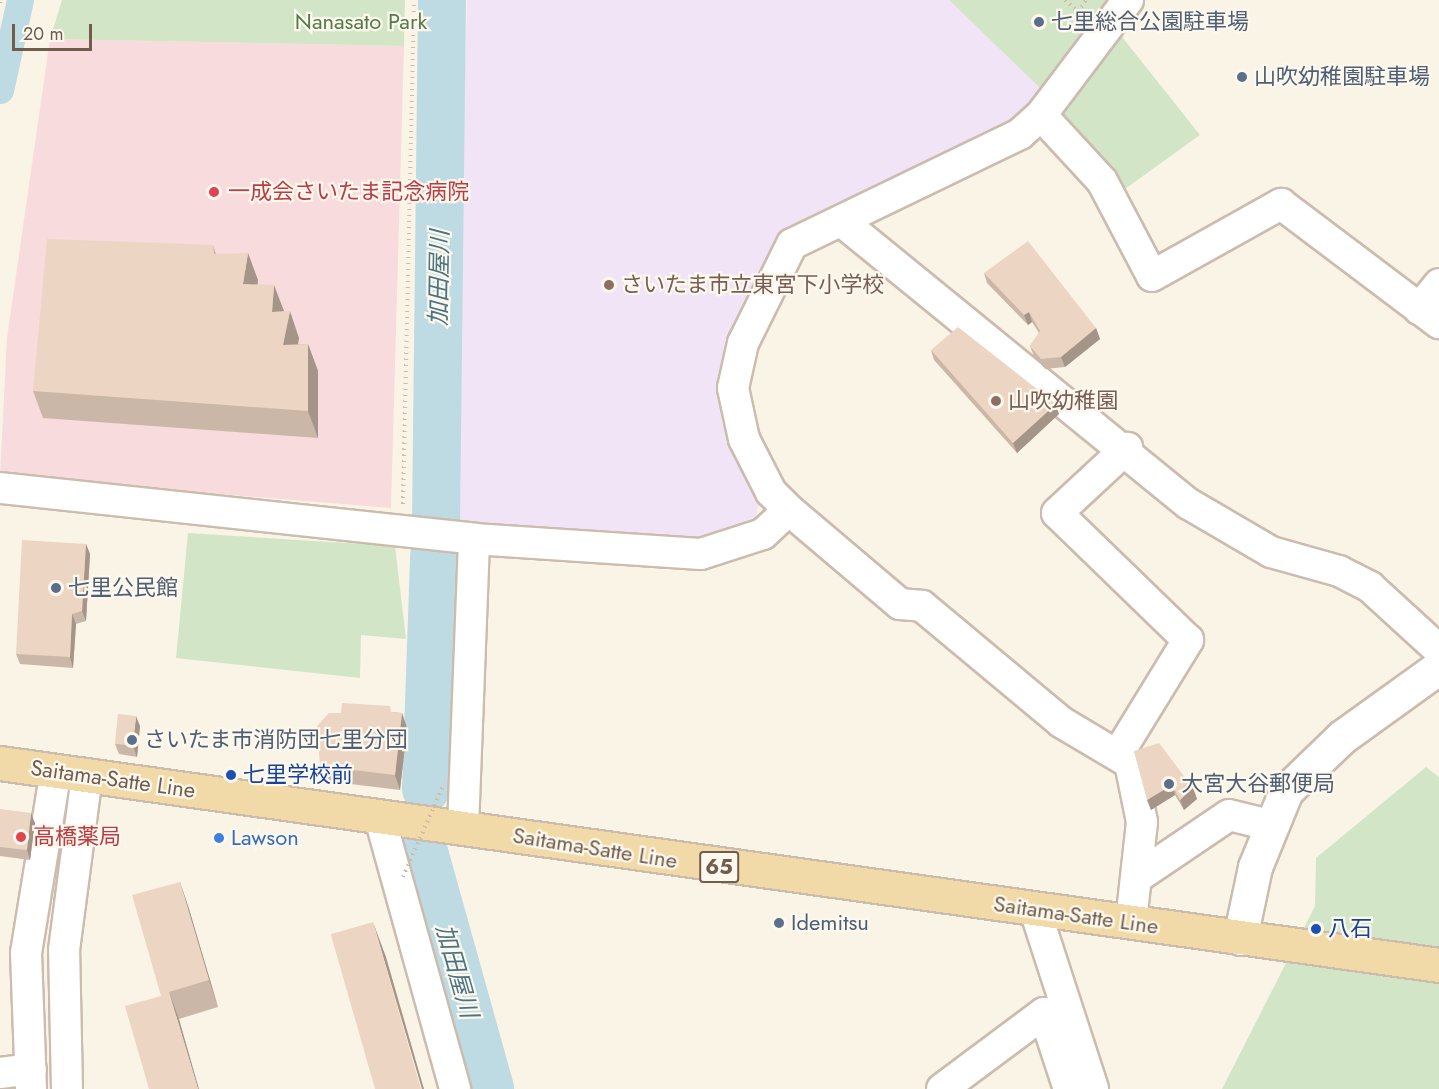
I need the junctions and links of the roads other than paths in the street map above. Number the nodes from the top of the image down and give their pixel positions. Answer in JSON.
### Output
{"nodes":[{"id":1,"x":1128,"y":0,"type":"edge"},
{"id":2,"x":1041,"y":115,"type":"junction"},
{"id":3,"x":847,"y":218,"type":"junction"},
{"id":4,"x":1439,"y":284,"type":"edge"},
{"id":5,"x":1429,"y":316,"type":"edge"},
{"id":6,"x":1126,"y":448,"type":"junction"},
{"id":7,"x":0,"y":488,"type":"edge"},
{"id":8,"x":789,"y":510,"type":"junction"},
{"id":9,"x":474,"y":539,"type":"junction"},
{"id":10,"x":1439,"y":650,"type":"edge"},
{"id":11,"x":1439,"y":667,"type":"edge"},
{"id":12,"x":1118,"y":754,"type":"junction"},
{"id":13,"x":0,"y":763,"type":"edge"},
{"id":14,"x":72,"y":773,"type":"junction"},
{"id":15,"x":380,"y":818,"type":"junction"},
{"id":16,"x":1269,"y":825,"type":"junction"},
{"id":17,"x":463,"y":828,"type":"junction"},
{"id":18,"x":1136,"y":878,"type":"junction"},
{"id":19,"x":1035,"y":910,"type":"junction"},
{"id":20,"x":1131,"y":922,"type":"junction"},
{"id":21,"x":1240,"y":938,"type":"junction"},
{"id":22,"x":1439,"y":965,"type":"edge"},
{"id":23,"x":0,"y":1073,"type":"edge"},
{"id":24,"x":31,"y":1079,"type":"edge"},
{"id":25,"x":67,"y":1089,"type":"edge"},
{"id":26,"x":455,"y":1089,"type":"edge"},
{"id":27,"x":942,"y":1089,"type":"edge"},
{"id":28,"x":1069,"y":1089,"type":"edge"},
{"id":29,"x":1093,"y":1089,"type":"edge"}],
"edges":[{"from":1,"to":2,"type":"street"},
{"from":2,"to":3,"type":"street"},
{"from":2,"to":5,"type":"street"},
{"from":3,"to":6,"type":"street"},
{"from":3,"to":8,"type":"street"},
{"from":4,"to":5,"type":"street"},
{"from":6,"to":10,"type":"street"},
{"from":6,"to":12,"type":"street"},
{"from":7,"to":9,"type":"street"},
{"from":8,"to":9,"type":"street"},
{"from":8,"to":12,"type":"street"},
{"from":9,"to":17,"type":"street"},
{"from":11,"to":16,"type":"street"},
{"from":12,"to":18,"type":"street"},
{"from":13,"to":14,"type":"main road","name":"Saitama-Satte Line","number":"65"},
{"from":14,"to":15,"type":"main road","name":"Saitama-Satte Line","number":"65"},
{"from":14,"to":24,"type":"street"},
{"from":14,"to":25,"type":"street"},
{"from":15,"to":17,"type":"main road","name":"Saitama-Satte Line","number":"65"},
{"from":15,"to":26,"type":"street"},
{"from":16,"to":18,"type":"street"},
{"from":16,"to":21,"type":"street"},
{"from":17,"to":19,"type":"main road","name":"Saitama-Satte Line","number":"65"},
{"from":18,"to":20,"type":"street"},
{"from":19,"to":20,"type":"main road","name":"Saitama-Satte Line","number":"65"},
{"from":19,"to":29,"type":"street"},
{"from":20,"to":21,"type":"main road","name":"Saitama-Satte Line","number":"65"},
{"from":21,"to":22,"type":"main road","name":"Saitama-Satte Line","number":"65"},
{"from":23,"to":24,"type":"street"},
{"from":27,"to":28,"type":"street"}]}
